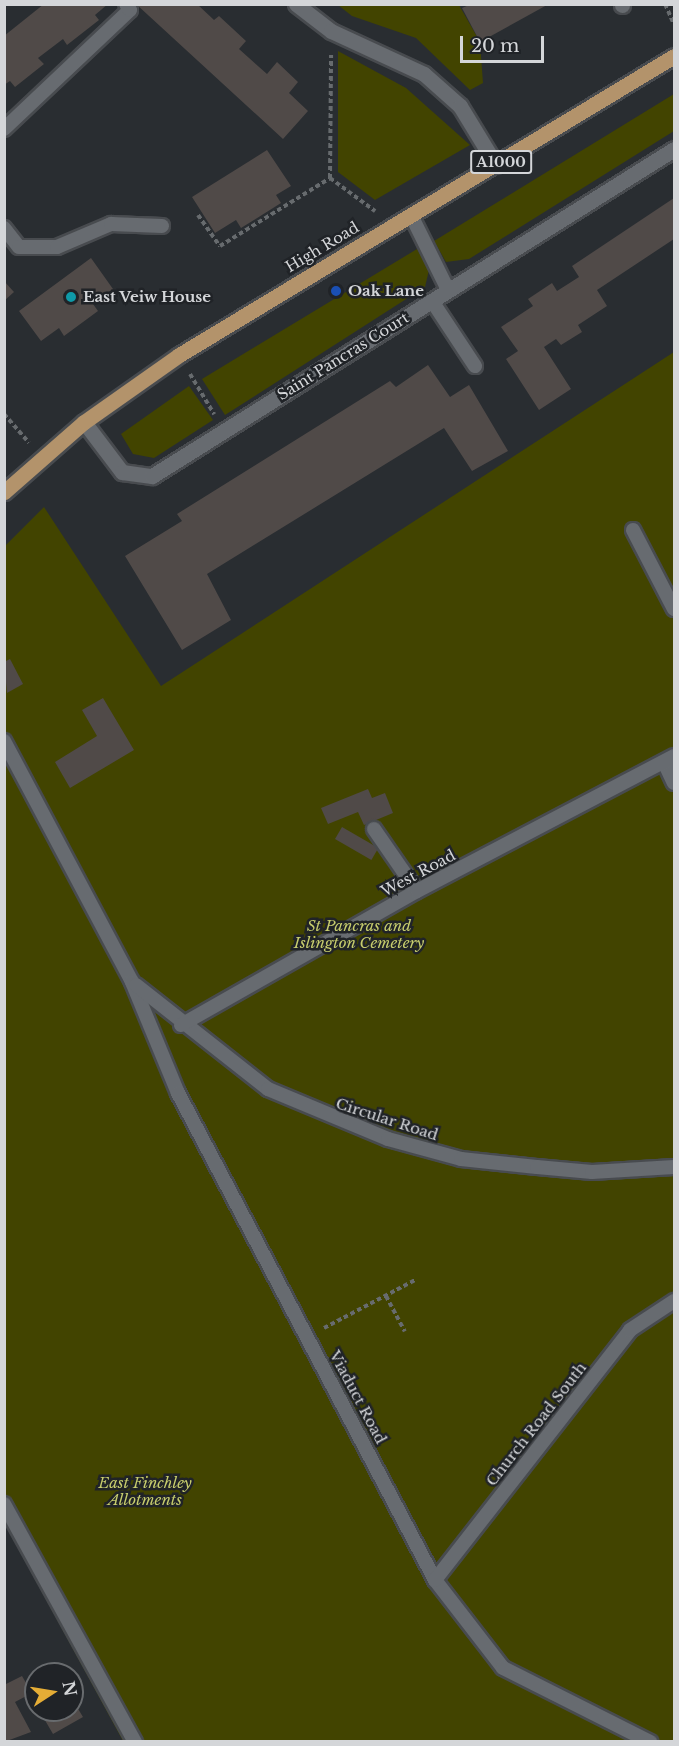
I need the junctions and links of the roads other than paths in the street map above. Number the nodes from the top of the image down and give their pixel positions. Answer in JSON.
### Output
{"nodes":[{"id":1,"x":126,"y":4,"type":"edge"},
{"id":2,"x":296,"y":4,"type":"edge"},
{"id":3,"x":675,"y":56,"type":"edge"},
{"id":4,"x":4,"y":129,"type":"edge"},
{"id":5,"x":675,"y":149,"type":"edge"},
{"id":6,"x":496,"y":165,"type":"junction"},
{"id":7,"x":411,"y":215,"type":"junction"},
{"id":8,"x":162,"y":226,"type":"dead end"},
{"id":9,"x":4,"y":228,"type":"edge"},
{"id":10,"x":448,"y":290,"type":"junction"},
{"id":11,"x":432,"y":301,"type":"junction"},
{"id":12,"x":475,"y":366,"type":"dead end"},
{"id":13,"x":84,"y":422,"type":"junction"},
{"id":14,"x":4,"y":492,"type":"edge"},
{"id":15,"x":633,"y":530,"type":"dead end"},
{"id":16,"x":675,"y":609,"type":"edge"},
{"id":17,"x":4,"y":741,"type":"edge"},
{"id":18,"x":669,"y":759,"type":"edge"},
{"id":19,"x":675,"y":783,"type":"edge"},
{"id":20,"x":374,"y":829,"type":"dead end"},
{"id":21,"x":417,"y":891,"type":"junction"},
{"id":22,"x":132,"y":982,"type":"junction"},
{"id":23,"x":181,"y":1026,"type":"junction"},
{"id":24,"x":675,"y":1167,"type":"edge"},
{"id":25,"x":675,"y":1302,"type":"edge"},
{"id":26,"x":4,"y":1504,"type":"edge"},
{"id":27,"x":435,"y":1580,"type":"junction"},
{"id":28,"x":135,"y":1742,"type":"edge"},
{"id":29,"x":651,"y":1742,"type":"edge"}],
"edges":[{"from":1,"to":4,"type":"lane"},
{"from":2,"to":6,"type":"street"},
{"from":3,"to":6,"type":"main road","name":"High Road","number":"A1000"},
{"from":5,"to":10,"type":"street","name":"Saint Pancras Court"},
{"from":6,"to":7,"type":"main road","name":"High Road","number":"A1000"},
{"from":7,"to":10,"type":"lane"},
{"from":7,"to":13,"type":"main road","name":"High Road","number":"A1000"},
{"from":8,"to":9,"type":"lane"},
{"from":10,"to":11,"type":"street","name":"Saint Pancras Court"},
{"from":11,"to":12,"type":"lane"},
{"from":11,"to":13,"type":"street","name":"Saint Pancras Court"},
{"from":13,"to":14,"type":"main road","name":"High Road","number":"A1000"},
{"from":15,"to":16,"type":"lane"},
{"from":17,"to":22,"type":"lane"},
{"from":18,"to":19,"type":"lane"},
{"from":18,"to":21,"type":"lane","name":"West Road"},
{"from":20,"to":21,"type":"lane"},
{"from":21,"to":23,"type":"lane","name":"West Road"},
{"from":22,"to":23,"type":"lane","name":"Circular Road"},
{"from":22,"to":27,"type":"lane","name":"Viaduct Road"},
{"from":23,"to":24,"type":"lane","name":"Circular Road"},
{"from":25,"to":27,"type":"lane","name":"Church Road South"},
{"from":26,"to":28,"type":"lane"},
{"from":27,"to":29,"type":"lane","name":"Viaduct Road"}]}
